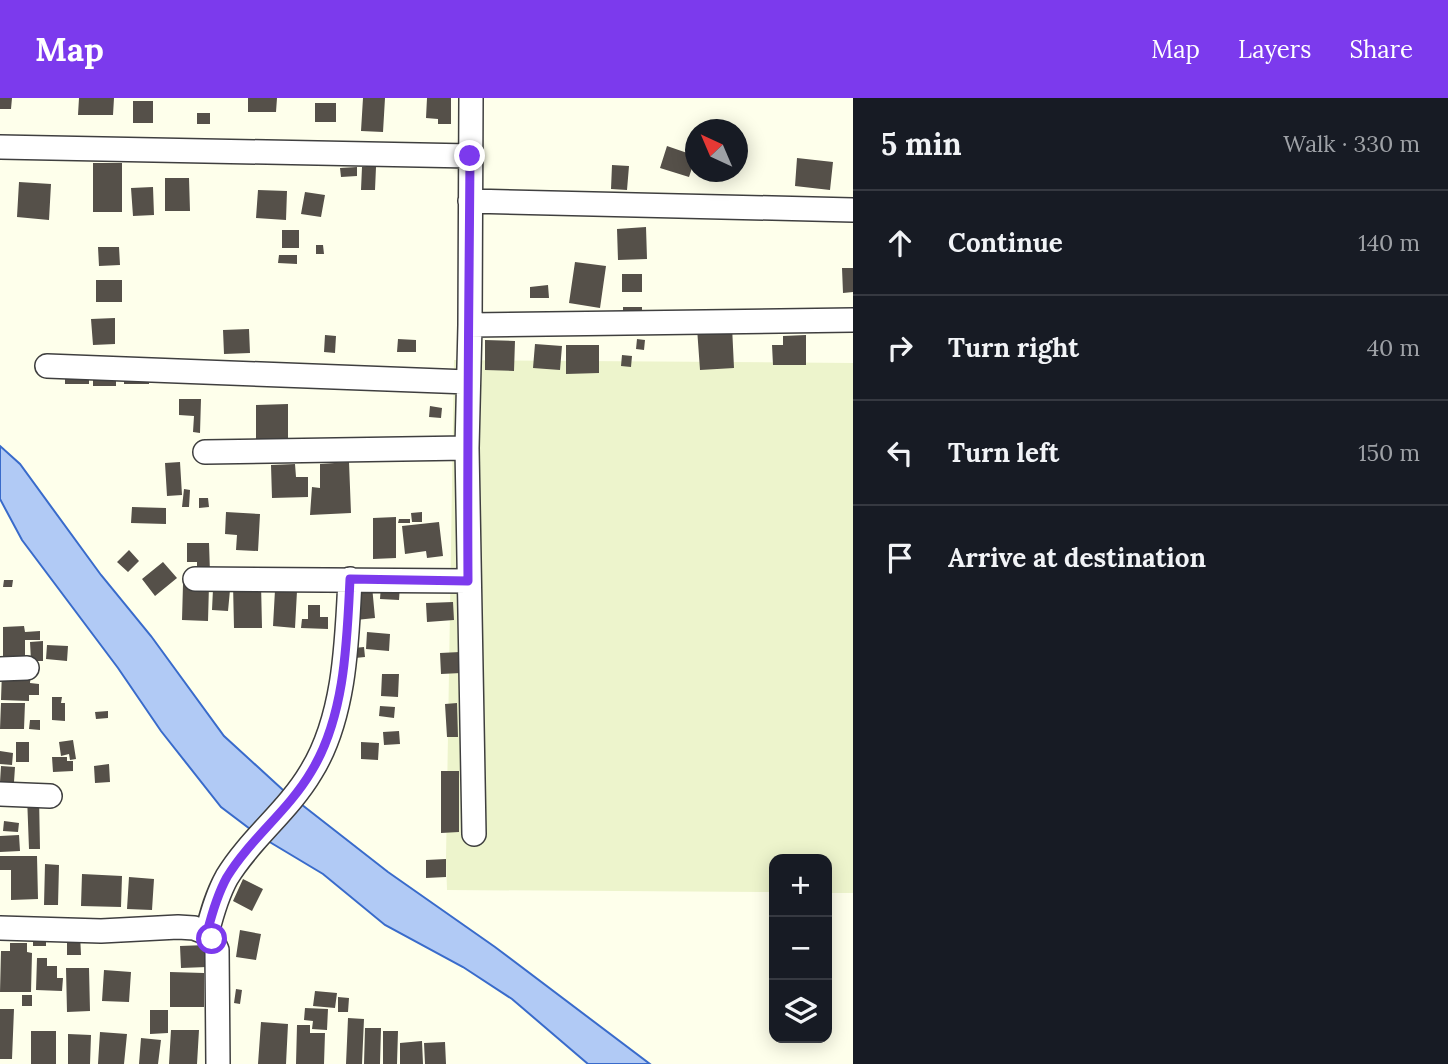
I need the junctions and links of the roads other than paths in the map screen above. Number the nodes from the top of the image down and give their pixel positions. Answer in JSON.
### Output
{"nodes":[{"id":1,"x":471,"y":98,"type":"edge"},
{"id":2,"x":0,"y":147,"type":"edge"},
{"id":3,"x":470,"y":156,"type":"junction"},
{"id":4,"x":470,"y":201,"type":"junction"},
{"id":5,"x":853,"y":210,"type":"edge"},
{"id":6,"x":853,"y":320,"type":"edge"},
{"id":7,"x":470,"y":325,"type":"junction"},
{"id":8,"x":47,"y":366,"type":"dead end"},
{"id":9,"x":468,"y":382,"type":"junction"},
{"id":10,"x":467,"y":448,"type":"junction"},
{"id":11,"x":205,"y":452,"type":"dead end"},
{"id":12,"x":195,"y":579,"type":"dead end"},
{"id":13,"x":350,"y":579,"type":"junction"},
{"id":14,"x":468,"y":581,"type":"junction"},
{"id":15,"x":27,"y":668,"type":"dead end"},
{"id":16,"x":0,"y":669,"type":"edge"},
{"id":17,"x":0,"y":794,"type":"edge"},
{"id":18,"x":50,"y":796,"type":"dead end"},
{"id":19,"x":474,"y":834,"type":"dead end"},
{"id":20,"x":0,"y":928,"type":"edge"},
{"id":21,"x":207,"y":933,"type":"junction"},
{"id":22,"x":218,"y":1064,"type":"edge"}],
"edges":[{"from":1,"to":3,"type":"street"},
{"from":2,"to":3,"type":"street"},
{"from":3,"to":4,"type":"street"},
{"from":4,"to":5,"type":"street"},
{"from":4,"to":7,"type":"street"},
{"from":6,"to":7,"type":"street"},
{"from":7,"to":9,"type":"street"},
{"from":8,"to":9,"type":"street"},
{"from":9,"to":10,"type":"street"},
{"from":10,"to":11,"type":"street"},
{"from":10,"to":14,"type":"street"},
{"from":12,"to":13,"type":"street"},
{"from":13,"to":14,"type":"street"},
{"from":13,"to":21,"type":"street"},
{"from":14,"to":19,"type":"street"},
{"from":15,"to":16,"type":"street"},
{"from":17,"to":18,"type":"street"},
{"from":20,"to":21,"type":"street"},
{"from":21,"to":22,"type":"street"}]}
